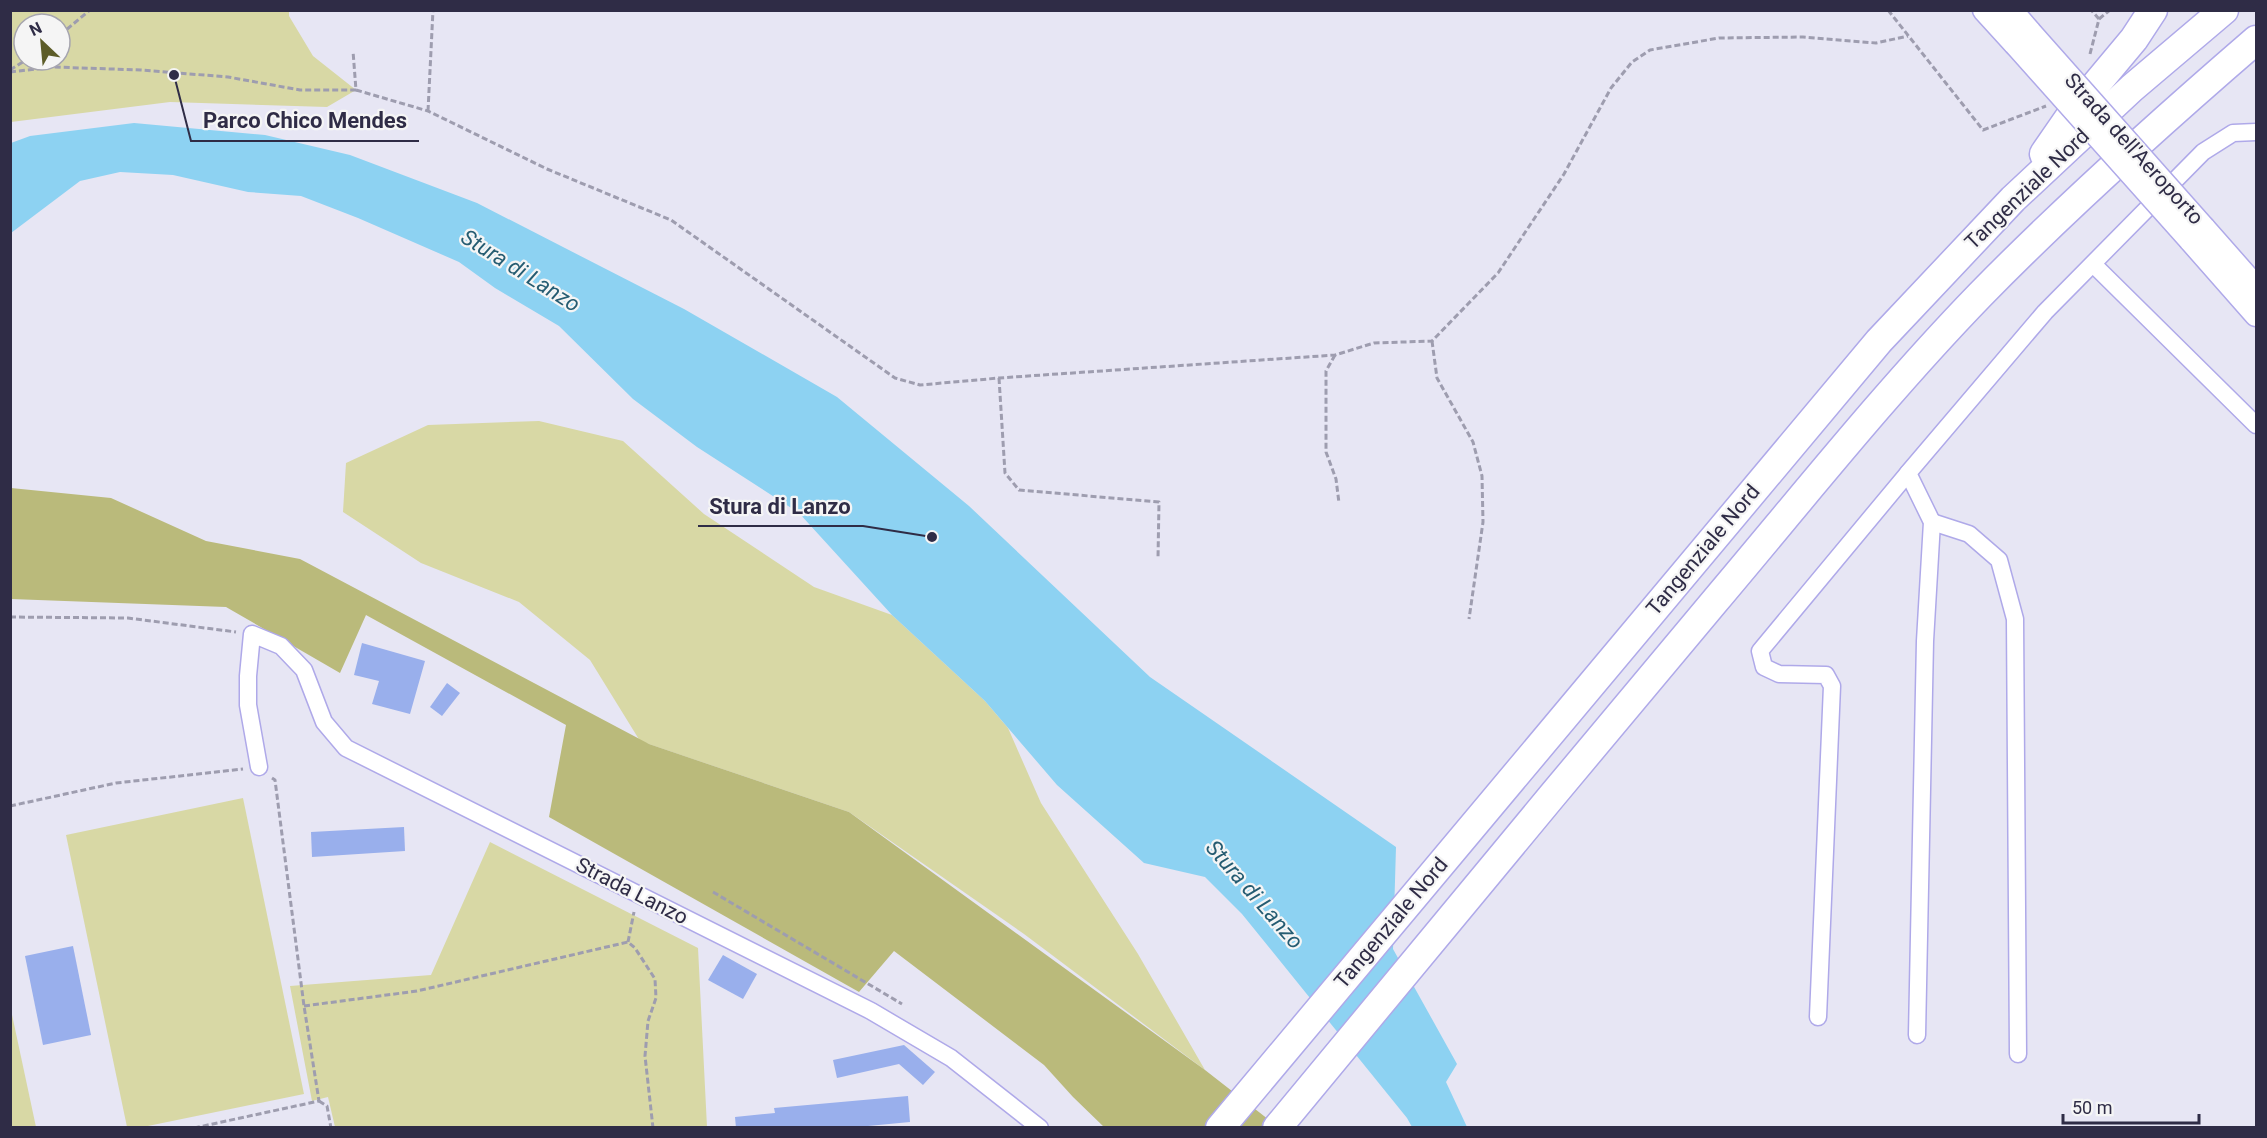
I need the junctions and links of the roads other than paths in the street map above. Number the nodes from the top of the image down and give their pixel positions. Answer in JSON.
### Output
{"nodes":[{"id":1,"x":1984,"y":10,"type":"edge"},
{"id":2,"x":2011,"y":10,"type":"edge"},
{"id":3,"x":2153,"y":10,"type":"edge"},
{"id":4,"x":2224,"y":10,"type":"edge"},
{"id":5,"x":2022,"y":38,"type":"junction"},
{"id":6,"x":2256,"y":40,"type":"edge"},
{"id":7,"x":2256,"y":132,"type":"edge"},
{"id":8,"x":2013,"y":199,"type":"junction"},
{"id":9,"x":2197,"y":234,"type":"junction"},
{"id":10,"x":2093,"y":264,"type":"junction"},
{"id":11,"x":2256,"y":287,"type":"edge"},
{"id":12,"x":2256,"y":315,"type":"edge"},
{"id":13,"x":2256,"y":425,"type":"edge"},
{"id":14,"x":1908,"y":472,"type":"junction"},
{"id":15,"x":1932,"y":522,"type":"junction"},
{"id":16,"x":259,"y":767,"type":"road end"},
{"id":17,"x":1818,"y":1017,"type":"dead end"},
{"id":18,"x":1917,"y":1035,"type":"dead end"},
{"id":19,"x":2018,"y":1054,"type":"dead end"},
{"id":20,"x":1040,"y":1128,"type":"edge"},
{"id":21,"x":1220,"y":1128,"type":"edge"},
{"id":22,"x":1277,"y":1128,"type":"edge"}],
"edges":[{"from":1,"to":5,"type":"main road","name":"Strada dell'Aeroporto"},
{"from":2,"to":5,"type":"main road","name":"Strada dell'Aeroporto"},
{"from":3,"to":8,"type":"highway"},
{"from":4,"to":8,"type":"highway","name":"Tangenziale Nord"},
{"from":5,"to":9,"type":"main road","name":"Strada dell'Aeroporto","bridge":true},
{"from":6,"to":22,"type":"highway","name":"Tangenziale Nord"},
{"from":7,"to":10,"type":"street"},
{"from":8,"to":21,"type":"highway","name":"Tangenziale Nord"},
{"from":9,"to":11,"type":"main road","name":"Strada dell'Aeroporto"},
{"from":9,"to":12,"type":"main road","name":"Strada dell'Aeroporto"},
{"from":10,"to":13,"type":"street"},
{"from":10,"to":14,"type":"street"},
{"from":14,"to":15,"type":"street"},
{"from":14,"to":17,"type":"street"},
{"from":15,"to":18,"type":"street"},
{"from":15,"to":19,"type":"street"},
{"from":16,"to":20,"type":"street","name":"Strada Lanzo"}]}
